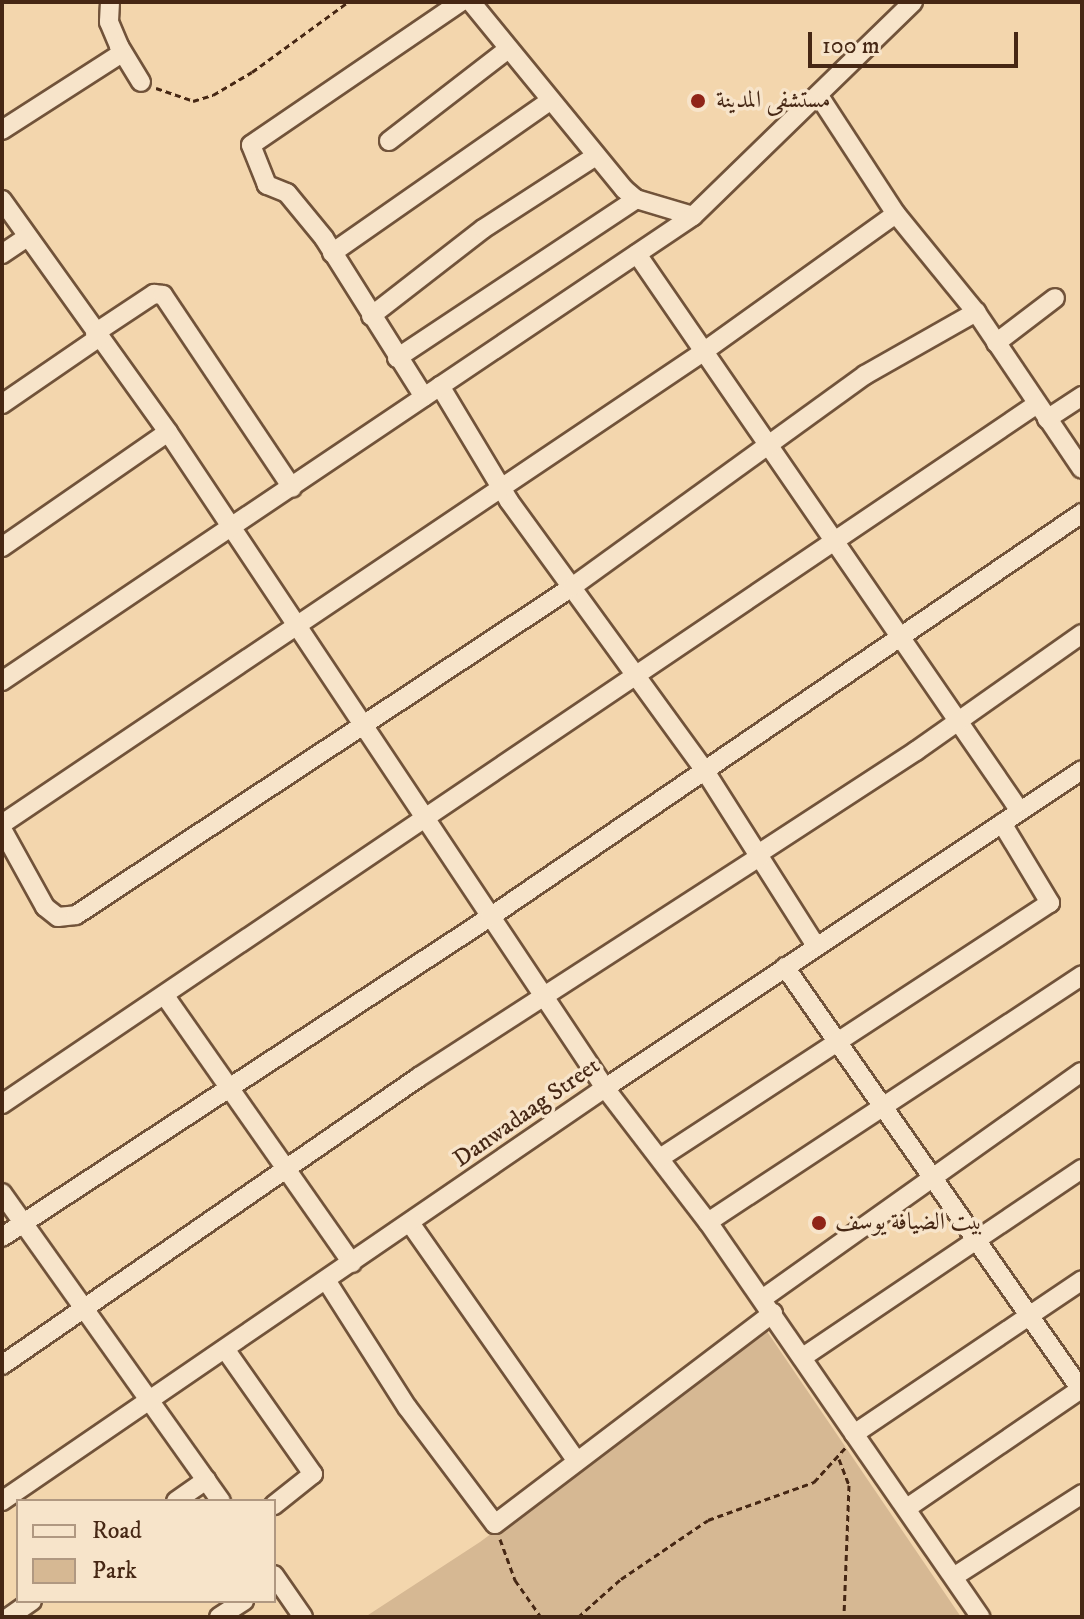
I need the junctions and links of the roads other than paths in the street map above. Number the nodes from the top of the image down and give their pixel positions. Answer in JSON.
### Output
{"nodes":[{"id":1,"x":110,"y":2,"type":"edge"},
{"id":2,"x":461,"y":2,"type":"edge"},
{"id":3,"x":471,"y":2,"type":"edge"},
{"id":4,"x":913,"y":2,"type":"edge"},
{"id":5,"x":508,"y":49,"type":"junction"},
{"id":6,"x":122,"y":53,"type":"junction"},
{"id":7,"x":141,"y":82,"type":"road end"},
{"id":8,"x":819,"y":96,"type":"junction"},
{"id":9,"x":551,"y":100,"type":"junction"},
{"id":10,"x":2,"y":130,"type":"edge"},
{"id":11,"x":389,"y":141,"type":"dead end"},
{"id":12,"x":596,"y":156,"type":"junction"},
{"id":13,"x":636,"y":199,"type":"junction"},
{"id":14,"x":2,"y":200,"type":"edge"},
{"id":15,"x":896,"y":214,"type":"junction"},
{"id":16,"x":693,"y":216,"type":"junction"},
{"id":17,"x":27,"y":237,"type":"junction"},
{"id":18,"x":332,"y":253,"type":"junction"},
{"id":19,"x":2,"y":254,"type":"edge"},
{"id":20,"x":637,"y":254,"type":"junction"},
{"id":21,"x":1055,"y":298,"type":"dead end"},
{"id":22,"x":976,"y":312,"type":"junction"},
{"id":23,"x":371,"y":316,"type":"junction"},
{"id":24,"x":96,"y":336,"type":"junction"},
{"id":25,"x":996,"y":343,"type":"junction"},
{"id":26,"x":703,"y":352,"type":"junction"},
{"id":27,"x":397,"y":358,"type":"junction"},
{"id":28,"x":440,"y":386,"type":"junction"},
{"id":29,"x":1082,"y":396,"type":"edge"},
{"id":30,"x":424,"y":397,"type":"junction"},
{"id":31,"x":2,"y":404,"type":"edge"},
{"id":32,"x":1042,"y":411,"type":"junction"},
{"id":33,"x":168,"y":432,"type":"junction"},
{"id":34,"x":769,"y":449,"type":"junction"},
{"id":35,"x":1082,"y":469,"type":"edge"},
{"id":36,"x":500,"y":486,"type":"junction"},
{"id":37,"x":292,"y":488,"type":"junction"},
{"id":38,"x":1082,"y":513,"type":"edge"},
{"id":39,"x":233,"y":530,"type":"junction"},
{"id":40,"x":832,"y":541,"type":"junction"},
{"id":41,"x":2,"y":547,"type":"edge"},
{"id":42,"x":572,"y":587,"type":"junction"},
{"id":43,"x":294,"y":625,"type":"junction"},
{"id":44,"x":1082,"y":634,"type":"edge"},
{"id":45,"x":899,"y":638,"type":"junction"},
{"id":46,"x":635,"y":675,"type":"junction"},
{"id":47,"x":2,"y":681,"type":"edge"},
{"id":48,"x":957,"y":722,"type":"junction"},
{"id":49,"x":363,"y":724,"type":"junction"},
{"id":50,"x":1082,"y":770,"type":"edge"},
{"id":51,"x":705,"y":771,"type":"junction"},
{"id":52,"x":1020,"y":811,"type":"junction"},
{"id":53,"x":427,"y":821,"type":"junction"},
{"id":54,"x":1002,"y":823,"type":"junction"},
{"id":55,"x":2,"y":826,"type":"edge"},
{"id":56,"x":759,"y":855,"type":"junction"},
{"id":57,"x":490,"y":917,"type":"junction"},
{"id":58,"x":816,"y":946,"type":"junction"},
{"id":59,"x":785,"y":967,"type":"junction"},
{"id":60,"x":1082,"y":975,"type":"edge"},
{"id":61,"x":165,"y":996,"type":"junction"},
{"id":62,"x":545,"y":999,"type":"junction"},
{"id":63,"x":837,"y":1039,"type":"junction"},
{"id":64,"x":1082,"y":1072,"type":"edge"},
{"id":65,"x":605,"y":1088,"type":"junction"},
{"id":66,"x":230,"y":1090,"type":"junction"},
{"id":67,"x":2,"y":1104,"type":"edge"},
{"id":68,"x":884,"y":1104,"type":"junction"},
{"id":69,"x":660,"y":1158,"type":"junction"},
{"id":70,"x":1082,"y":1169,"type":"edge"},
{"id":71,"x":291,"y":1170,"type":"junction"},
{"id":72,"x":932,"y":1174,"type":"junction"},
{"id":73,"x":2,"y":1193,"type":"edge"},
{"id":74,"x":708,"y":1222,"type":"junction"},
{"id":75,"x":23,"y":1223,"type":"junction"},
{"id":76,"x":410,"y":1223,"type":"junction"},
{"id":77,"x":2,"y":1237,"type":"edge"},
{"id":78,"x":979,"y":1240,"type":"junction"},
{"id":79,"x":352,"y":1263,"type":"junction"},
{"id":80,"x":326,"y":1280,"type":"junction"},
{"id":81,"x":1082,"y":1280,"type":"edge"},
{"id":82,"x":767,"y":1306,"type":"junction"},
{"id":83,"x":85,"y":1309,"type":"junction"},
{"id":84,"x":1028,"y":1315,"type":"junction"},
{"id":85,"x":225,"y":1349,"type":"junction"},
{"id":86,"x":803,"y":1357,"type":"junction"},
{"id":87,"x":2,"y":1365,"type":"edge"},
{"id":88,"x":1082,"y":1389,"type":"edge"},
{"id":89,"x":151,"y":1400,"type":"junction"},
{"id":90,"x":854,"y":1434,"type":"junction"},
{"id":91,"x":575,"y":1459,"type":"junction"},
{"id":92,"x":206,"y":1480,"type":"junction"},
{"id":93,"x":1082,"y":1494,"type":"edge"},
{"id":94,"x":179,"y":1499,"type":"edge"},
{"id":95,"x":220,"y":1499,"type":"edge"},
{"id":96,"x":2,"y":1501,"type":"edge"},
{"id":97,"x":276,"y":1503,"type":"edge"},
{"id":98,"x":907,"y":1508,"type":"junction"},
{"id":99,"x":955,"y":1576,"type":"junction"},
{"id":100,"x":276,"y":1580,"type":"edge"},
{"id":101,"x":29,"y":1603,"type":"edge"},
{"id":102,"x":241,"y":1603,"type":"edge"},
{"id":103,"x":9,"y":1617,"type":"edge"},
{"id":104,"x":219,"y":1617,"type":"edge"},
{"id":105,"x":303,"y":1617,"type":"edge"},
{"id":106,"x":981,"y":1617,"type":"edge"}],
"edges":[{"from":1,"to":6,"type":"street"},
{"from":2,"to":18,"type":"street"},
{"from":3,"to":5,"type":"street"},
{"from":4,"to":8,"type":"street"},
{"from":5,"to":9,"type":"street"},
{"from":5,"to":11,"type":"street"},
{"from":6,"to":7,"type":"street"},
{"from":6,"to":10,"type":"street"},
{"from":8,"to":15,"type":"street"},
{"from":8,"to":16,"type":"street"},
{"from":9,"to":12,"type":"street"},
{"from":9,"to":18,"type":"street"},
{"from":12,"to":13,"type":"street"},
{"from":12,"to":23,"type":"street"},
{"from":13,"to":16,"type":"street"},
{"from":13,"to":27,"type":"street"},
{"from":14,"to":17,"type":"street"},
{"from":15,"to":22,"type":"street"},
{"from":15,"to":26,"type":"street"},
{"from":16,"to":20,"type":"street"},
{"from":17,"to":19,"type":"street"},
{"from":17,"to":24,"type":"street"},
{"from":18,"to":23,"type":"street"},
{"from":20,"to":26,"type":"street"},
{"from":20,"to":28,"type":"street"},
{"from":21,"to":25,"type":"street"},
{"from":22,"to":25,"type":"street"},
{"from":22,"to":34,"type":"street"},
{"from":23,"to":27,"type":"street"},
{"from":24,"to":31,"type":"street"},
{"from":24,"to":33,"type":"street"},
{"from":24,"to":37,"type":"street"},
{"from":25,"to":32,"type":"street"},
{"from":26,"to":34,"type":"street"},
{"from":26,"to":36,"type":"street"},
{"from":27,"to":30,"type":"street"},
{"from":28,"to":30,"type":"street"},
{"from":28,"to":36,"type":"street"},
{"from":29,"to":32,"type":"street"},
{"from":30,"to":37,"type":"street"},
{"from":32,"to":35,"type":"street"},
{"from":32,"to":40,"type":"street"},
{"from":33,"to":39,"type":"street"},
{"from":33,"to":41,"type":"street"},
{"from":34,"to":40,"type":"street"},
{"from":34,"to":42,"type":"street"},
{"from":36,"to":42,"type":"street"},
{"from":36,"to":43,"type":"street"},
{"from":37,"to":39,"type":"street"},
{"from":38,"to":45,"type":"street"},
{"from":39,"to":43,"type":"street"},
{"from":39,"to":47,"type":"street"},
{"from":40,"to":45,"type":"street"},
{"from":40,"to":46,"type":"street"},
{"from":42,"to":46,"type":"street"},
{"from":42,"to":49,"type":"street"},
{"from":43,"to":49,"type":"street"},
{"from":43,"to":55,"type":"street"},
{"from":44,"to":48,"type":"street"},
{"from":45,"to":48,"type":"street"},
{"from":45,"to":51,"type":"street"},
{"from":46,"to":51,"type":"street"},
{"from":46,"to":53,"type":"street"},
{"from":48,"to":52,"type":"street"},
{"from":48,"to":56,"type":"street"},
{"from":49,"to":53,"type":"street"},
{"from":49,"to":55,"type":"street"},
{"from":50,"to":52,"type":"street","name":"Danwadaag Street"},
{"from":51,"to":56,"type":"street"},
{"from":51,"to":57,"type":"street"},
{"from":52,"to":54,"type":"street","name":"Danwadaag Street"},
{"from":53,"to":57,"type":"street"},
{"from":53,"to":61,"type":"street"},
{"from":54,"to":58,"type":"street","name":"Danwadaag Street"},
{"from":54,"to":63,"type":"street"},
{"from":56,"to":58,"type":"street"},
{"from":56,"to":62,"type":"street"},
{"from":57,"to":62,"type":"street"},
{"from":57,"to":66,"type":"street"},
{"from":58,"to":59,"type":"street","name":"Danwadaag Street"},
{"from":59,"to":63,"type":"street"},
{"from":59,"to":65,"type":"street","name":"Danwadaag Street"},
{"from":60,"to":68,"type":"street"},
{"from":61,"to":66,"type":"street"},
{"from":61,"to":67,"type":"street"},
{"from":62,"to":65,"type":"street"},
{"from":62,"to":71,"type":"street"},
{"from":63,"to":68,"type":"street"},
{"from":63,"to":69,"type":"street"},
{"from":64,"to":72,"type":"street"},
{"from":65,"to":69,"type":"street"},
{"from":65,"to":76,"type":"street","name":"Danwadaag Street"},
{"from":66,"to":71,"type":"street"},
{"from":66,"to":75,"type":"street"},
{"from":68,"to":72,"type":"street"},
{"from":68,"to":74,"type":"street"},
{"from":69,"to":74,"type":"street"},
{"from":70,"to":78,"type":"street"},
{"from":71,"to":79,"type":"street"},
{"from":71,"to":83,"type":"street"},
{"from":72,"to":78,"type":"street"},
{"from":72,"to":82,"type":"street"},
{"from":73,"to":75,"type":"street"},
{"from":74,"to":82,"type":"street"},
{"from":75,"to":77,"type":"street"},
{"from":75,"to":83,"type":"street"},
{"from":76,"to":79,"type":"street","name":"Danwadaag Street"},
{"from":76,"to":91,"type":"street"},
{"from":78,"to":84,"type":"street"},
{"from":78,"to":86,"type":"street"},
{"from":79,"to":80,"type":"street","name":"Danwadaag Street"},
{"from":80,"to":85,"type":"street","name":"Danwadaag Street"},
{"from":80,"to":91,"type":"street"},
{"from":81,"to":84,"type":"street"},
{"from":82,"to":86,"type":"street"},
{"from":82,"to":91,"type":"street"},
{"from":83,"to":87,"type":"street"},
{"from":83,"to":89,"type":"street"},
{"from":84,"to":88,"type":"street"},
{"from":84,"to":90,"type":"street"},
{"from":85,"to":89,"type":"street","name":"Danwadaag Street"},
{"from":85,"to":97,"type":"street"},
{"from":86,"to":90,"type":"street"},
{"from":88,"to":98,"type":"street"},
{"from":89,"to":92,"type":"street"},
{"from":89,"to":96,"type":"street","name":"Danwadaag Street"},
{"from":90,"to":98,"type":"street"},
{"from":92,"to":94,"type":"street"},
{"from":92,"to":95,"type":"street"},
{"from":93,"to":99,"type":"street"},
{"from":98,"to":99,"type":"street"},
{"from":99,"to":106,"type":"street"},
{"from":100,"to":105,"type":"street"},
{"from":101,"to":103,"type":"street"},
{"from":102,"to":104,"type":"street"}]}
